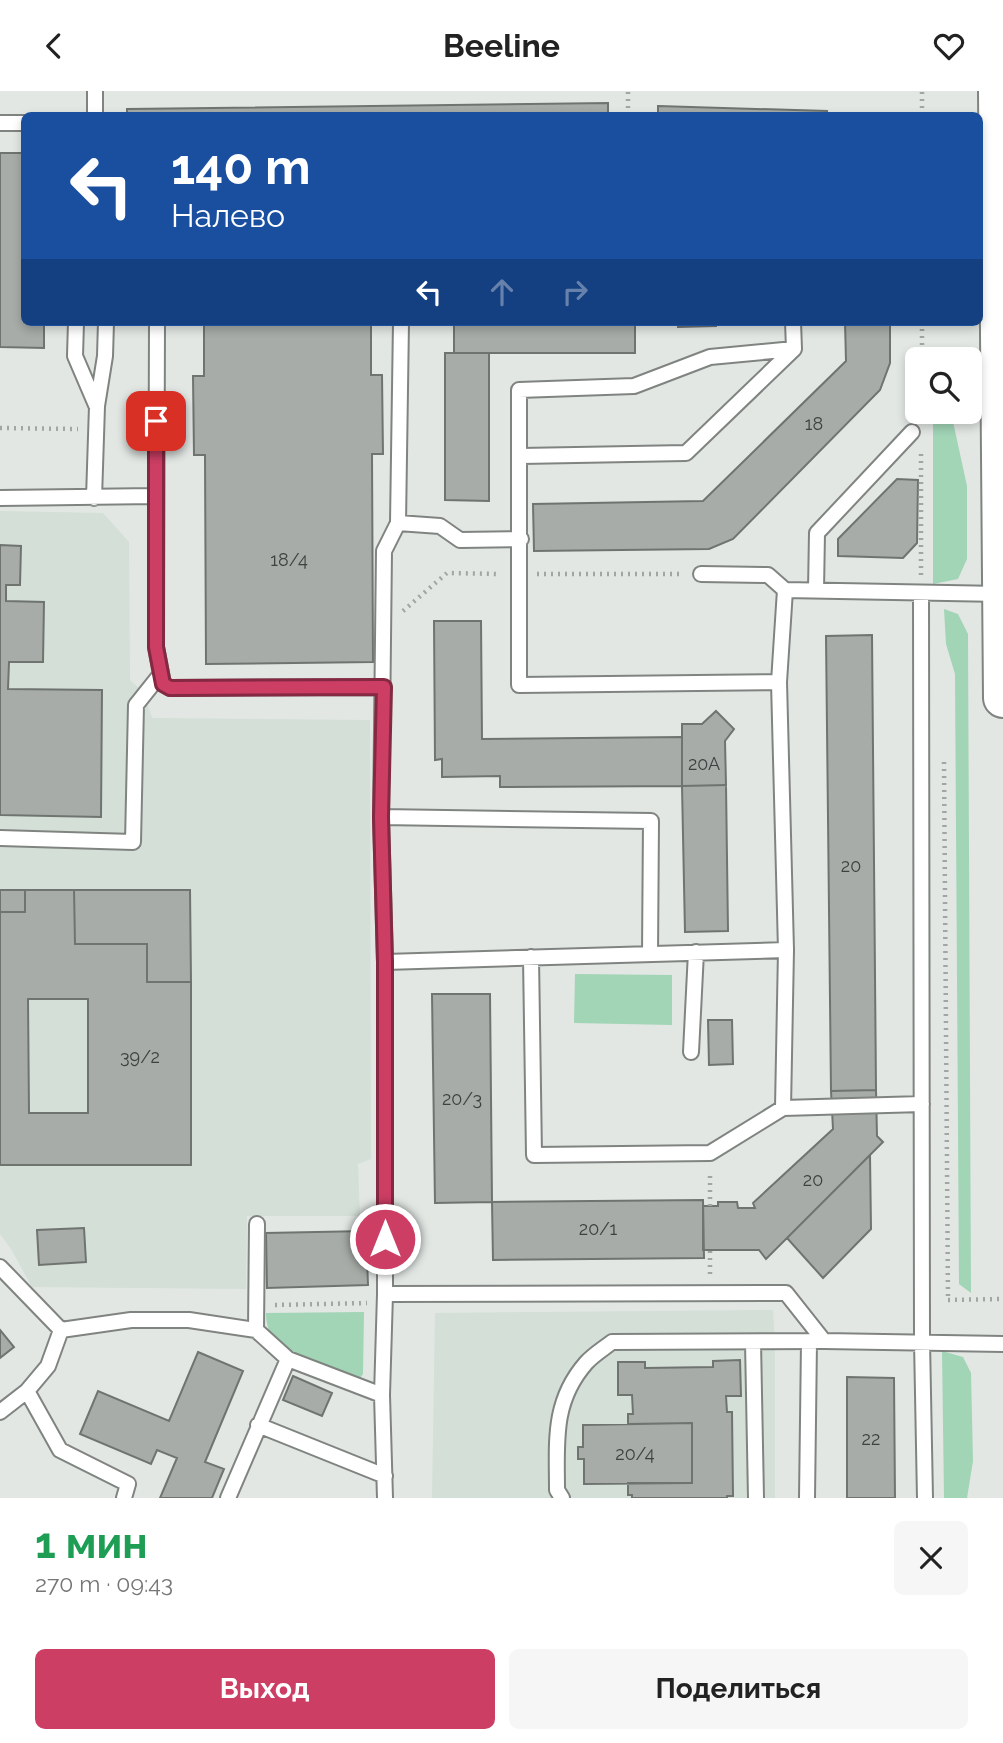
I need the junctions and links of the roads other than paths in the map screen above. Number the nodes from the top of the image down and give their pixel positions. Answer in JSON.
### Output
{"nodes":[{"id":1,"x":95,"y":91,"type":"edge"},
{"id":2,"x":998,"y":91,"type":"edge"},
{"id":3,"x":94,"y":112,"type":"edge"},
{"id":4,"x":0,"y":123,"type":"edge"},
{"id":5,"x":21,"y":123,"type":"edge"},
{"id":6,"x":76,"y":326,"type":"edge"},
{"id":7,"x":106,"y":326,"type":"edge"},
{"id":8,"x":157,"y":326,"type":"edge"},
{"id":9,"x":401,"y":326,"type":"edge"},
{"id":10,"x":793,"y":326,"type":"edge"},
{"id":11,"x":794,"y":349,"type":"junction"},
{"id":12,"x":97,"y":406,"type":"junction"},
{"id":13,"x":912,"y":432,"type":"dead end"},
{"id":14,"x":1002,"y":448,"type":"edge"},
{"id":15,"x":521,"y":456,"type":"junction"},
{"id":16,"x":155,"y":496,"type":"junction"},
{"id":17,"x":0,"y":498,"type":"edge"},
{"id":18,"x":94,"y":498,"type":"junction"},
{"id":19,"x":398,"y":523,"type":"junction"},
{"id":20,"x":521,"y":539,"type":"junction"},
{"id":21,"x":701,"y":574,"type":"dead end"},
{"id":22,"x":785,"y":590,"type":"junction"},
{"id":23,"x":816,"y":590,"type":"junction"},
{"id":24,"x":921,"y":593,"type":"junction"},
{"id":25,"x":1003,"y":594,"type":"edge"},
{"id":26,"x":160,"y":675,"type":"junction"},
{"id":27,"x":779,"y":683,"type":"junction"},
{"id":28,"x":384,"y":687,"type":"junction"},
{"id":29,"x":1003,"y":698,"type":"edge"},
{"id":30,"x":381,"y":817,"type":"junction"},
{"id":31,"x":0,"y":838,"type":"edge"},
{"id":32,"x":786,"y":950,"type":"junction"},
{"id":33,"x":696,"y":952,"type":"junction"},
{"id":34,"x":650,"y":954,"type":"junction"},
{"id":35,"x":531,"y":957,"type":"junction"},
{"id":36,"x":385,"y":962,"type":"junction"},
{"id":37,"x":691,"y":1052,"type":"dead end"},
{"id":38,"x":922,"y":1104,"type":"junction"},
{"id":39,"x":783,"y":1108,"type":"junction"},
{"id":40,"x":257,"y":1224,"type":"dead end"},
{"id":41,"x":0,"y":1268,"type":"edge"},
{"id":42,"x":385,"y":1298,"type":"junction"},
{"id":43,"x":61,"y":1330,"type":"junction"},
{"id":44,"x":256,"y":1330,"type":"junction"},
{"id":45,"x":824,"y":1341,"type":"junction"},
{"id":46,"x":922,"y":1341,"type":"junction"},
{"id":47,"x":752,"y":1342,"type":"junction"},
{"id":48,"x":809,"y":1342,"type":"junction"},
{"id":49,"x":1003,"y":1345,"type":"edge"},
{"id":50,"x":288,"y":1359,"type":"junction"},
{"id":51,"x":27,"y":1391,"type":"junction"},
{"id":52,"x":382,"y":1395,"type":"junction"},
{"id":53,"x":0,"y":1412,"type":"edge"},
{"id":54,"x":258,"y":1425,"type":"junction"},
{"id":55,"x":385,"y":1476,"type":"junction"},
{"id":56,"x":124,"y":1498,"type":"edge"},
{"id":57,"x":228,"y":1498,"type":"edge"},
{"id":58,"x":385,"y":1498,"type":"edge"},
{"id":59,"x":562,"y":1498,"type":"edge"},
{"id":60,"x":756,"y":1498,"type":"edge"},
{"id":61,"x":807,"y":1498,"type":"edge"},
{"id":62,"x":925,"y":1498,"type":"edge"}],
"edges":[{"from":1,"to":3,"type":"lane"},
{"from":2,"to":14,"type":"main road"},
{"from":4,"to":5,"type":"lane"},
{"from":6,"to":12,"type":"lane"},
{"from":7,"to":12,"type":"lane"},
{"from":8,"to":16,"type":"lane"},
{"from":9,"to":19,"type":"lane"},
{"from":10,"to":11,"type":"lane"},
{"from":11,"to":15,"type":"lane"},
{"from":11,"to":15,"type":"lane"},
{"from":12,"to":18,"type":"lane"},
{"from":13,"to":23,"type":"lane"},
{"from":14,"to":25,"type":"main road"},
{"from":15,"to":20,"type":"lane"},
{"from":16,"to":18,"type":"lane"},
{"from":16,"to":26,"type":"lane"},
{"from":17,"to":18,"type":"lane"},
{"from":19,"to":20,"type":"lane"},
{"from":19,"to":28,"type":"lane"},
{"from":20,"to":27,"type":"lane"},
{"from":21,"to":22,"type":"lane"},
{"from":22,"to":23,"type":"lane"},
{"from":22,"to":27,"type":"lane"},
{"from":23,"to":24,"type":"lane"},
{"from":24,"to":25,"type":"lane"},
{"from":24,"to":38,"type":"lane"},
{"from":25,"to":29,"type":"main road"},
{"from":26,"to":28,"type":"lane"},
{"from":26,"to":31,"type":"lane"},
{"from":27,"to":32,"type":"lane"},
{"from":28,"to":30,"type":"lane"},
{"from":30,"to":34,"type":"lane"},
{"from":30,"to":36,"type":"lane"},
{"from":32,"to":33,"type":"lane"},
{"from":32,"to":39,"type":"lane"},
{"from":33,"to":34,"type":"lane"},
{"from":33,"to":37,"type":"lane"},
{"from":34,"to":35,"type":"lane"},
{"from":35,"to":36,"type":"lane"},
{"from":35,"to":39,"type":"lane"},
{"from":36,"to":42,"type":"lane"},
{"from":38,"to":39,"type":"lane"},
{"from":38,"to":46,"type":"lane"},
{"from":40,"to":44,"type":"lane"},
{"from":41,"to":43,"type":"lane"},
{"from":42,"to":45,"type":"lane"},
{"from":42,"to":52,"type":"lane"},
{"from":43,"to":44,"type":"lane"},
{"from":43,"to":51,"type":"lane"},
{"from":44,"to":50,"type":"lane"},
{"from":45,"to":46,"type":"lane"},
{"from":45,"to":48,"type":"lane"},
{"from":46,"to":49,"type":"lane"},
{"from":46,"to":62,"type":"lane"},
{"from":47,"to":48,"type":"lane"},
{"from":47,"to":59,"type":"lane"},
{"from":47,"to":60,"type":"lane"},
{"from":48,"to":61,"type":"lane"},
{"from":50,"to":52,"type":"lane"},
{"from":50,"to":54,"type":"lane"},
{"from":51,"to":53,"type":"lane"},
{"from":51,"to":56,"type":"lane"},
{"from":52,"to":55,"type":"lane"},
{"from":54,"to":55,"type":"lane"},
{"from":54,"to":57,"type":"lane"},
{"from":55,"to":58,"type":"lane"}]}
